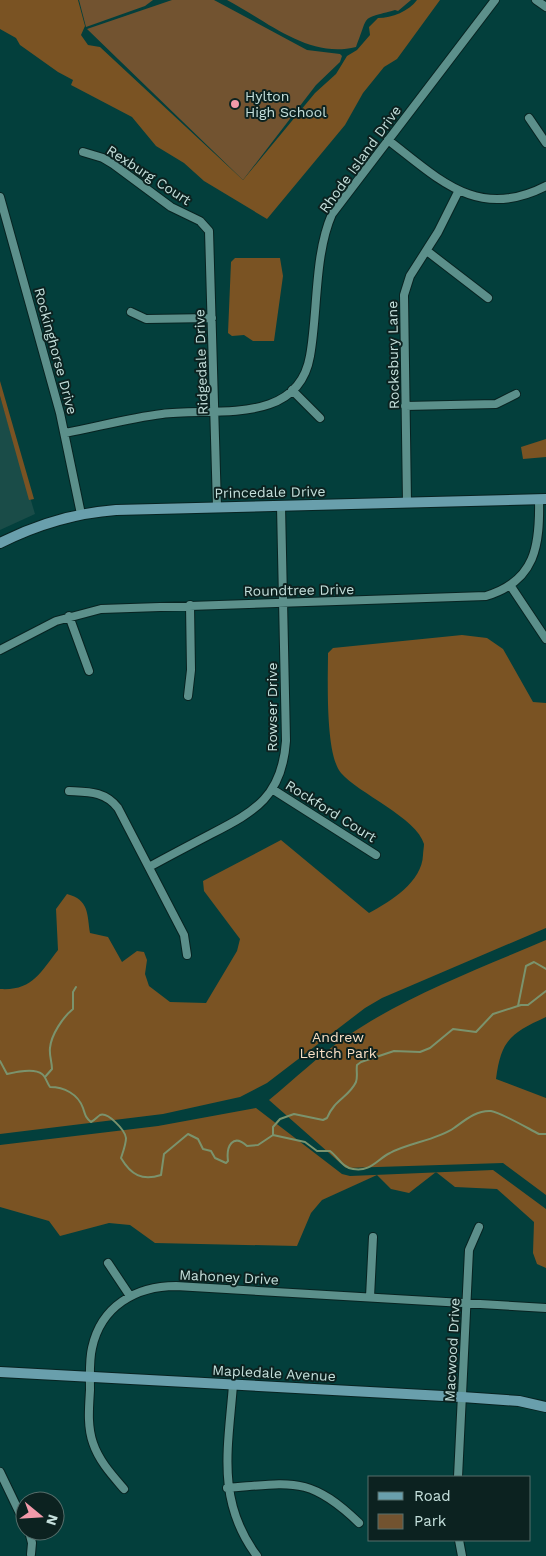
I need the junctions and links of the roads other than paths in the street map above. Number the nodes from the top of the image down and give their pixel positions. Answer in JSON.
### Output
{"nodes":[{"id":1,"x":495,"y":0,"type":"edge"},
{"id":2,"x":536,"y":0,"type":"edge"},
{"id":3,"x":546,"y":7,"type":"edge"},
{"id":4,"x":529,"y":118,"type":"dead end"},
{"id":5,"x":388,"y":140,"type":"junction"},
{"id":6,"x":546,"y":144,"type":"edge"},
{"id":7,"x":83,"y":152,"type":"dead end"},
{"id":8,"x":546,"y":186,"type":"edge"},
{"id":9,"x":458,"y":192,"type":"junction"},
{"id":10,"x":0,"y":197,"type":"edge"},
{"id":11,"x":200,"y":221,"type":"joint"},
{"id":12,"x":427,"y":251,"type":"junction"},
{"id":13,"x":488,"y":298,"type":"dead end"},
{"id":14,"x":132,"y":312,"type":"dead end"},
{"id":15,"x":212,"y":318,"type":"junction"},
{"id":16,"x":292,"y":390,"type":"junction"},
{"id":17,"x":516,"y":394,"type":"dead end"},
{"id":18,"x":406,"y":406,"type":"junction"},
{"id":19,"x":214,"y":412,"type":"junction"},
{"id":20,"x":320,"y":418,"type":"dead end"},
{"id":21,"x":65,"y":433,"type":"junction"},
{"id":22,"x":542,"y":499,"type":"edge"},
{"id":23,"x":407,"y":502,"type":"junction"},
{"id":24,"x":281,"y":506,"type":"junction"},
{"id":25,"x":217,"y":507,"type":"junction"},
{"id":26,"x":81,"y":514,"type":"junction"},
{"id":27,"x":0,"y":543,"type":"edge"},
{"id":28,"x":510,"y":585,"type":"junction"},
{"id":29,"x":283,"y":602,"type":"junction"},
{"id":30,"x":190,"y":605,"type":"junction"},
{"id":31,"x":69,"y":616,"type":"junction"},
{"id":32,"x":546,"y":640,"type":"edge"},
{"id":33,"x":0,"y":650,"type":"edge"},
{"id":34,"x":89,"y":671,"type":"dead end"},
{"id":35,"x":188,"y":696,"type":"dead end"},
{"id":36,"x":272,"y":789,"type":"junction"},
{"id":37,"x":69,"y":791,"type":"dead end"},
{"id":38,"x":376,"y":854,"type":"dead end"},
{"id":39,"x":149,"y":867,"type":"junction"},
{"id":40,"x":187,"y":955,"type":"dead end"},
{"id":41,"x":478,"y":1227,"type":"dead end"},
{"id":42,"x":373,"y":1237,"type":"dead end"},
{"id":43,"x":108,"y":1263,"type":"dead end"},
{"id":44,"x":130,"y":1296,"type":"junction"},
{"id":45,"x":370,"y":1298,"type":"junction"},
{"id":46,"x":467,"y":1303,"type":"junction"},
{"id":47,"x":546,"y":1308,"type":"edge"},
{"id":48,"x":0,"y":1372,"type":"edge"},
{"id":49,"x":90,"y":1377,"type":"junction"},
{"id":50,"x":232,"y":1385,"type":"junction"},
{"id":51,"x":462,"y":1397,"type":"junction"},
{"id":52,"x":546,"y":1407,"type":"edge"},
{"id":53,"x":0,"y":1472,"type":"edge"},
{"id":54,"x":458,"y":1476,"type":"edge"},
{"id":55,"x":227,"y":1488,"type":"junction"},
{"id":56,"x":124,"y":1490,"type":"dead end"},
{"id":57,"x":15,"y":1503,"type":"edge"},
{"id":58,"x":359,"y":1523,"type":"dead end"},
{"id":59,"x":31,"y":1541,"type":"edge"},
{"id":60,"x":459,"y":1541,"type":"edge"},
{"id":61,"x":31,"y":1554,"type":"dead end"},
{"id":62,"x":258,"y":1556,"type":"edge"},
{"id":63,"x":462,"y":1556,"type":"edge"}],
"edges":[{"from":1,"to":5,"type":"street","name":"Rhode Island Drive"},
{"from":2,"to":3,"type":"street"},
{"from":4,"to":6,"type":"street"},
{"from":5,"to":9,"type":"street"},
{"from":5,"to":16,"type":"street","name":"Rhode Island Drive"},
{"from":7,"to":11,"type":"street","name":"Rexburg Court"},
{"from":8,"to":9,"type":"street"},
{"from":9,"to":12,"type":"street","name":"Rocksbury Lane"},
{"from":10,"to":21,"type":"street","name":"Rockinghorse Drive"},
{"from":11,"to":15,"type":"street","name":"Ridgedale Drive"},
{"from":12,"to":13,"type":"street"},
{"from":12,"to":18,"type":"street","name":"Rocksbury Lane"},
{"from":14,"to":15,"type":"street"},
{"from":15,"to":19,"type":"street","name":"Ridgedale Drive"},
{"from":16,"to":19,"type":"street","name":"Rhode Island Drive"},
{"from":16,"to":20,"type":"street"},
{"from":17,"to":18,"type":"street"},
{"from":18,"to":23,"type":"street","name":"Rocksbury Lane"},
{"from":19,"to":21,"type":"street","name":"Rhode Island Drive"},
{"from":19,"to":25,"type":"street","name":"Ridgedale Drive"},
{"from":21,"to":26,"type":"street","name":"Rockinghorse Drive"},
{"from":22,"to":23,"type":"street","name":"Princedale Drive"},
{"from":22,"to":28,"type":"street","name":"Roundtree Drive"},
{"from":23,"to":24,"type":"street","name":"Princedale Drive"},
{"from":24,"to":25,"type":"street","name":"Princedale Drive"},
{"from":24,"to":29,"type":"street","name":"Rowser Drive"},
{"from":25,"to":26,"type":"street","name":"Princedale Drive"},
{"from":26,"to":27,"type":"street","name":"Princedale Drive"},
{"from":28,"to":29,"type":"street","name":"Roundtree Drive"},
{"from":28,"to":32,"type":"street"},
{"from":29,"to":30,"type":"street","name":"Roundtree Drive"},
{"from":29,"to":36,"type":"street","name":"Rowser Drive"},
{"from":30,"to":31,"type":"street","name":"Roundtree Drive"},
{"from":30,"to":35,"type":"street"},
{"from":31,"to":33,"type":"street","name":"Roundtree Drive"},
{"from":31,"to":34,"type":"street"},
{"from":36,"to":38,"type":"street","name":"Rockford Court"},
{"from":36,"to":39,"type":"street","name":"Rowser Drive"},
{"from":37,"to":39,"type":"street"},
{"from":39,"to":40,"type":"street"},
{"from":41,"to":46,"type":"street","name":"Macwood Drive"},
{"from":42,"to":45,"type":"street"},
{"from":43,"to":44,"type":"street"},
{"from":44,"to":45,"type":"street","name":"Mahoney Drive"},
{"from":44,"to":49,"type":"street","name":"Mahoney Drive"},
{"from":45,"to":46,"type":"street","name":"Mahoney Drive"},
{"from":46,"to":47,"type":"street","name":"Mahoney Drive"},
{"from":46,"to":51,"type":"street","name":"Macwood Drive"},
{"from":48,"to":49,"type":"street","name":"Mapledale Avenue"},
{"from":49,"to":50,"type":"street","name":"Mapledale Avenue"},
{"from":49,"to":56,"type":"street","name":"Mahoney Drive"},
{"from":50,"to":51,"type":"street","name":"Mapledale Avenue"},
{"from":50,"to":55,"type":"street"},
{"from":51,"to":52,"type":"street","name":"Mapledale Avenue"},
{"from":51,"to":54,"type":"street","name":"Macwood Drive"},
{"from":53,"to":57,"type":"street"},
{"from":55,"to":58,"type":"street"},
{"from":55,"to":62,"type":"street"},
{"from":59,"to":61,"type":"street"},
{"from":60,"to":63,"type":"street"}]}
